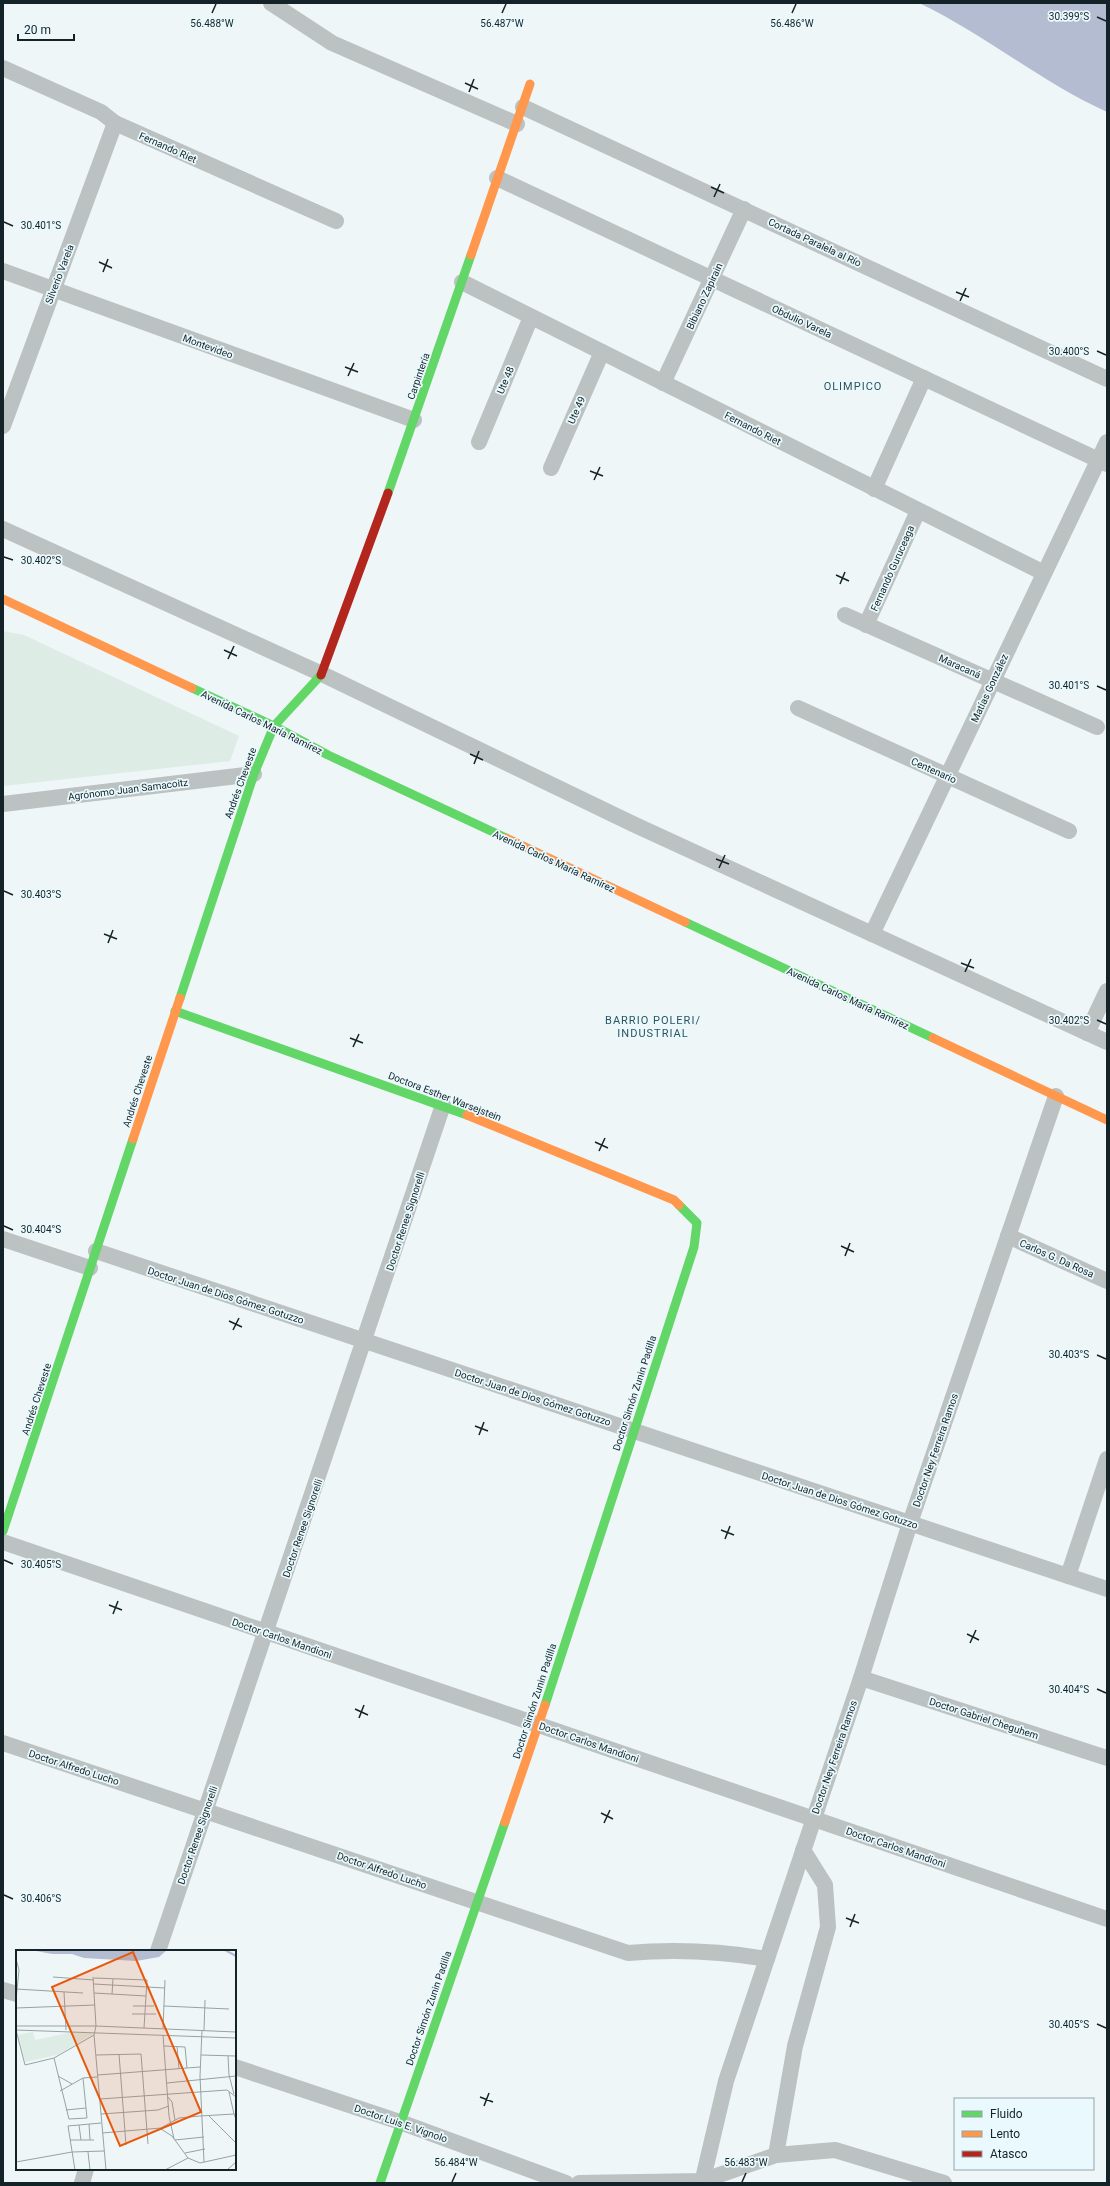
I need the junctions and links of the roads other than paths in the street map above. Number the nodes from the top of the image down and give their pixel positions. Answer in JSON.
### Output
{"nodes":[{"id":1,"x":271,"y":3,"type":"edge"},
{"id":2,"x":3,"y":68,"type":"edge"},
{"id":3,"x":530,"y":84,"type":"dead end"},
{"id":4,"x":523,"y":107,"type":"junction"},
{"id":5,"x":115,"y":123,"type":"junction"},
{"id":6,"x":517,"y":124,"type":"junction"},
{"id":7,"x":497,"y":178,"type":"junction"},
{"id":8,"x":744,"y":209,"type":"junction"},
{"id":9,"x":336,"y":221,"type":"dead end"},
{"id":10,"x":3,"y":271,"type":"edge"},
{"id":11,"x":712,"y":279,"type":"junction"},
{"id":12,"x":462,"y":282,"type":"junction"},
{"id":13,"x":53,"y":290,"type":"junction"},
{"id":14,"x":532,"y":318,"type":"junction"},
{"id":15,"x":602,"y":352,"type":"junction"},
{"id":16,"x":924,"y":378,"type":"junction"},
{"id":17,"x":1107,"y":379,"type":"edge"},
{"id":18,"x":663,"y":383,"type":"junction"},
{"id":19,"x":414,"y":420,"type":"junction"},
{"id":20,"x":3,"y":426,"type":"edge"},
{"id":21,"x":479,"y":442,"type":"dead end"},
{"id":22,"x":1107,"y":442,"type":"edge"},
{"id":23,"x":1103,"y":462,"type":"edge"},
{"id":24,"x":551,"y":468,"type":"dead end"},
{"id":25,"x":874,"y":489,"type":"junction"},
{"id":26,"x":918,"y":511,"type":"junction"},
{"id":27,"x":3,"y":529,"type":"edge"},
{"id":28,"x":1044,"y":574,"type":"junction"},
{"id":29,"x":3,"y":599,"type":"edge"},
{"id":30,"x":845,"y":615,"type":"dead end"},
{"id":31,"x":866,"y":624,"type":"junction"},
{"id":32,"x":322,"y":674,"type":"junction"},
{"id":33,"x":993,"y":681,"type":"junction"},
{"id":34,"x":798,"y":708,"type":"dead end"},
{"id":35,"x":274,"y":726,"type":"junction"},
{"id":36,"x":1097,"y":727,"type":"dead end"},
{"id":37,"x":254,"y":774,"type":"junction"},
{"id":38,"x":948,"y":776,"type":"junction"},
{"id":39,"x":3,"y":804,"type":"edge"},
{"id":40,"x":1069,"y":831,"type":"dead end"},
{"id":41,"x":872,"y":934,"type":"junction"},
{"id":42,"x":1107,"y":991,"type":"edge"},
{"id":43,"x":175,"y":1011,"type":"junction"},
{"id":44,"x":1087,"y":1033,"type":"junction"},
{"id":45,"x":1107,"y":1042,"type":"edge"},
{"id":46,"x":1056,"y":1096,"type":"junction"},
{"id":47,"x":443,"y":1105,"type":"junction"},
{"id":48,"x":1107,"y":1120,"type":"edge"},
{"id":49,"x":696,"y":1223,"type":"joint"},
{"id":50,"x":1008,"y":1236,"type":"junction"},
{"id":51,"x":3,"y":1239,"type":"edge"},
{"id":52,"x":96,"y":1252,"type":"junction"},
{"id":53,"x":90,"y":1268,"type":"junction"},
{"id":54,"x":1107,"y":1281,"type":"edge"},
{"id":55,"x":365,"y":1341,"type":"junction"},
{"id":56,"x":633,"y":1431,"type":"junction"},
{"id":57,"x":1107,"y":1459,"type":"edge"},
{"id":58,"x":910,"y":1523,"type":"junction"},
{"id":59,"x":3,"y":1531,"type":"edge"},
{"id":60,"x":3,"y":1542,"type":"edge"},
{"id":61,"x":1068,"y":1576,"type":"junction"},
{"id":62,"x":1107,"y":1589,"type":"edge"},
{"id":63,"x":267,"y":1632,"type":"junction"},
{"id":64,"x":861,"y":1678,"type":"junction"},
{"id":65,"x":539,"y":1725,"type":"junction"},
{"id":66,"x":3,"y":1743,"type":"edge"},
{"id":67,"x":1107,"y":1758,"type":"edge"},
{"id":68,"x":206,"y":1811,"type":"junction"},
{"id":69,"x":813,"y":1819,"type":"junction"},
{"id":70,"x":803,"y":1850,"type":"junction"},
{"id":71,"x":477,"y":1902,"type":"junction"},
{"id":72,"x":1107,"y":1919,"type":"edge"},
{"id":73,"x":158,"y":1950,"type":"edge"},
{"id":74,"x":766,"y":1959,"type":"junction"},
{"id":75,"x":3,"y":1990,"type":"edge"},
{"id":76,"x":16,"y":1994,"type":"edge"},
{"id":77,"x":236,"y":2067,"type":"edge"},
{"id":78,"x":400,"y":2122,"type":"junction"},
{"id":79,"x":776,"y":2155,"type":"junction"},
{"id":80,"x":86,"y":2170,"type":"edge"},
{"id":81,"x":702,"y":2182,"type":"edge"},
{"id":82,"x":82,"y":2183,"type":"edge"},
{"id":83,"x":380,"y":2183,"type":"edge"},
{"id":84,"x":566,"y":2183,"type":"edge"},
{"id":85,"x":579,"y":2183,"type":"edge"},
{"id":86,"x":944,"y":2183,"type":"edge"}],
"edges":[{"from":1,"to":6,"type":"street"},
{"from":2,"to":5,"type":"street","name":"Fernando Riet"},
{"from":3,"to":4,"type":"street","name":"Carpintería"},
{"from":4,"to":6,"type":"street","name":"Carpintería"},
{"from":4,"to":8,"type":"street","name":"Cortada Paralela al Río"},
{"from":5,"to":9,"type":"street","name":"Fernando Riet"},
{"from":5,"to":13,"type":"street","name":"Silverio Varela"},
{"from":6,"to":7,"type":"street","name":"Carpintería"},
{"from":7,"to":11,"type":"street","name":"Obdulio Varela"},
{"from":7,"to":12,"type":"street","name":"Carpintería"},
{"from":8,"to":11,"type":"street","name":"Bibiano Zapirain"},
{"from":8,"to":17,"type":"street","name":"Cortada Paralela al Río"},
{"from":10,"to":13,"type":"street","name":"Montevideo"},
{"from":11,"to":16,"type":"street","name":"Obdulio Varela"},
{"from":11,"to":18,"type":"street","name":"Bibiano Zapirain"},
{"from":12,"to":14,"type":"street","name":"Fernando Riet"},
{"from":12,"to":19,"type":"street","name":"Carpintería"},
{"from":13,"to":19,"type":"street","name":"Montevideo"},
{"from":13,"to":20,"type":"street","name":"Silverio Varela"},
{"from":14,"to":15,"type":"street","name":"Fernando Riet"},
{"from":14,"to":21,"type":"street","name":"Ute 48"},
{"from":15,"to":18,"type":"street","name":"Fernando Riet"},
{"from":15,"to":24,"type":"street","name":"Ute 49"},
{"from":16,"to":23,"type":"street","name":"Obdulio Varela"},
{"from":16,"to":25,"type":"street"},
{"from":18,"to":25,"type":"street","name":"Fernando Riet"},
{"from":19,"to":32,"type":"street","name":"Carpintería"},
{"from":22,"to":23,"type":"street","name":"Matías González"},
{"from":23,"to":28,"type":"street","name":"Matías González"},
{"from":25,"to":26,"type":"street","name":"Fernando Riet"},
{"from":26,"to":28,"type":"street","name":"Fernando Riet"},
{"from":26,"to":31,"type":"street","name":"Fernando Guruceaga"},
{"from":27,"to":32,"type":"street"},
{"from":28,"to":33,"type":"street","name":"Matías González"},
{"from":29,"to":35,"type":"street","name":"Avenida Carlos María Ramírez"},
{"from":30,"to":31,"type":"street","name":"Maracaná"},
{"from":31,"to":33,"type":"street","name":"Maracaná"},
{"from":32,"to":35,"type":"street","name":"Andrés Cheveste"},
{"from":32,"to":41,"type":"street"},
{"from":33,"to":36,"type":"street","name":"Maracaná"},
{"from":33,"to":38,"type":"street","name":"Matías González"},
{"from":34,"to":38,"type":"street","name":"Centenario"},
{"from":35,"to":37,"type":"street","name":"Andrés Cheveste"},
{"from":35,"to":46,"type":"street","name":"Avenida Carlos María Ramírez"},
{"from":37,"to":39,"type":"street","name":"Agrónomo Juan Samacoitz"},
{"from":37,"to":43,"type":"street","name":"Andrés Cheveste"},
{"from":38,"to":40,"type":"street","name":"Centenario"},
{"from":38,"to":41,"type":"street","name":"Matías González"},
{"from":41,"to":44,"type":"street"},
{"from":42,"to":44,"type":"street"},
{"from":43,"to":47,"type":"street","name":"Doctora Esther Warsejstein"},
{"from":43,"to":52,"type":"street","name":"Andrés Cheveste"},
{"from":44,"to":45,"type":"street"},
{"from":46,"to":48,"type":"street","name":"Avenida Carlos María Ramírez"},
{"from":46,"to":50,"type":"street","name":"Doctor Ney Ferreira Ramos"},
{"from":47,"to":49,"type":"street","name":"Doctora Esther Warsejstein"},
{"from":47,"to":55,"type":"street","name":"Doctor Renee Signorelli"},
{"from":49,"to":56,"type":"street","name":"Doctor Simón Zunin Padilla"},
{"from":50,"to":54,"type":"street","name":"Carlos G. Da Rosa"},
{"from":50,"to":58,"type":"street","name":"Doctor Ney Ferreira Ramos"},
{"from":51,"to":53,"type":"street"},
{"from":52,"to":53,"type":"street","name":"Andrés Cheveste"},
{"from":52,"to":55,"type":"street","name":"Doctor Juan de Dios Gómez Gotuzzo"},
{"from":53,"to":59,"type":"street","name":"Andrés Cheveste"},
{"from":55,"to":56,"type":"street","name":"Doctor Juan de Dios Gómez Gotuzzo"},
{"from":55,"to":63,"type":"street","name":"Doctor Renee Signorelli"},
{"from":56,"to":58,"type":"street","name":"Doctor Juan de Dios Gómez Gotuzzo"},
{"from":56,"to":65,"type":"street","name":"Doctor Simón Zunin Padilla"},
{"from":57,"to":61,"type":"street"},
{"from":58,"to":61,"type":"street","name":"Doctor Juan de Dios Gómez Gotuzzo"},
{"from":58,"to":64,"type":"street","name":"Doctor Ney Ferreira Ramos"},
{"from":60,"to":63,"type":"street","name":"Doctor Carlos Mandioni"},
{"from":61,"to":62,"type":"street","name":"Doctor Juan de Dios Gómez Gotuzzo"},
{"from":63,"to":65,"type":"street","name":"Doctor Carlos Mandioni"},
{"from":63,"to":68,"type":"street","name":"Doctor Renee Signorelli"},
{"from":64,"to":67,"type":"street","name":"Doctor Gabriel Cheguhem"},
{"from":64,"to":69,"type":"street","name":"Doctor Ney Ferreira Ramos"},
{"from":65,"to":69,"type":"street","name":"Doctor Carlos Mandioni"},
{"from":65,"to":71,"type":"street","name":"Doctor Simón Zunin Padilla"},
{"from":66,"to":68,"type":"street","name":"Doctor Alfredo Lucho"},
{"from":68,"to":71,"type":"street","name":"Doctor Alfredo Lucho"},
{"from":68,"to":73,"type":"street","name":"Doctor Renee Signorelli"},
{"from":69,"to":70,"type":"street","name":"Doctor Ney Ferreira Ramos"},
{"from":69,"to":72,"type":"street","name":"Doctor Carlos Mandioni"},
{"from":70,"to":74,"type":"street","name":"Doctor Ney Ferreira Ramos"},
{"from":70,"to":79,"type":"street"},
{"from":71,"to":74,"type":"street","name":"Doctor Alfredo Lucho"},
{"from":71,"to":78,"type":"street","name":"Doctor Simón Zunin Padilla"},
{"from":74,"to":81,"type":"street","name":"Doctor Ney Ferreira Ramos"},
{"from":75,"to":76,"type":"street"},
{"from":77,"to":78,"type":"street","name":"Doctor Luis E. Vignolo"},
{"from":78,"to":83,"type":"street","name":"Doctor Simón Zunin Padilla"},
{"from":78,"to":84,"type":"street","name":"Doctor Luis E. Vignolo"},
{"from":79,"to":81,"type":"street"},
{"from":79,"to":86,"type":"street"},
{"from":80,"to":82,"type":"street"},
{"from":81,"to":85,"type":"street"}]}
